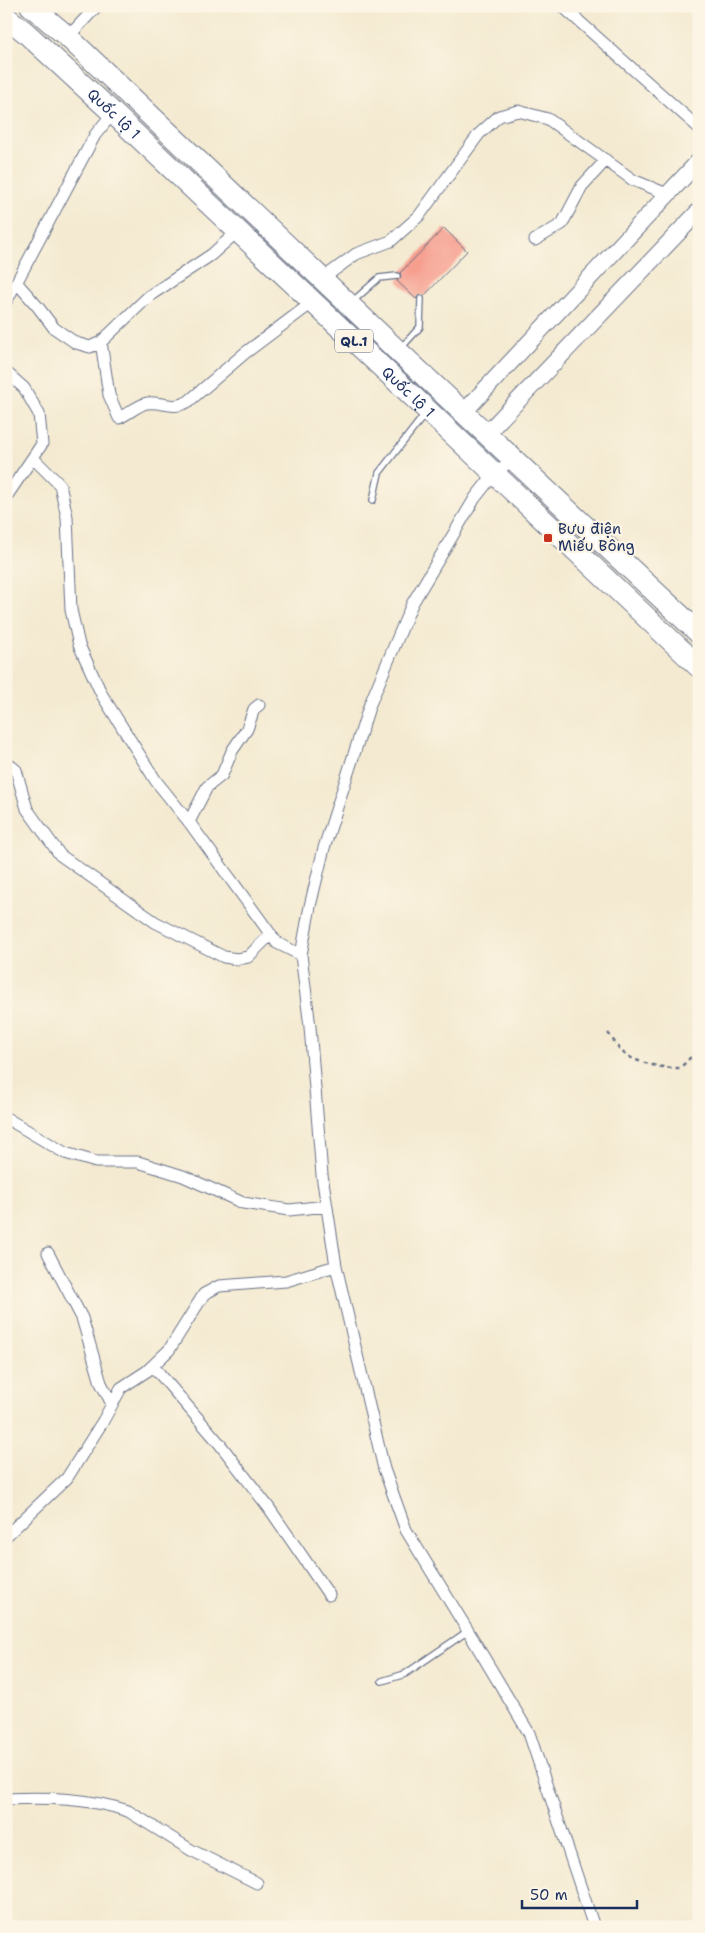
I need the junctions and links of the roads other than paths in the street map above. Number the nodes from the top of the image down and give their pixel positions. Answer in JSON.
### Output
{"nodes":[{"id":1,"x":31,"y":6,"type":"edge"},
{"id":2,"x":97,"y":6,"type":"edge"},
{"id":3,"x":562,"y":6,"type":"edge"},
{"id":4,"x":6,"y":17,"type":"edge"},
{"id":5,"x":68,"y":37,"type":"junction"},
{"id":6,"x":113,"y":113,"type":"junction"},
{"id":7,"x":699,"y":128,"type":"edge"},
{"id":8,"x":606,"y":160,"type":"junction"},
{"id":9,"x":699,"y":161,"type":"edge"},
{"id":10,"x":667,"y":194,"type":"junction"},
{"id":11,"x":699,"y":211,"type":"edge"},
{"id":12,"x":238,"y":231,"type":"junction"},
{"id":13,"x":535,"y":240,"type":"dead end"},
{"id":14,"x":397,"y":276,"type":"dead end"},
{"id":15,"x":322,"y":279,"type":"junction"},
{"id":16,"x":17,"y":283,"type":"junction"},
{"id":17,"x":421,"y":299,"type":"dead end"},
{"id":18,"x":6,"y":302,"type":"edge"},
{"id":19,"x":313,"y":302,"type":"junction"},
{"id":20,"x":340,"y":312,"type":"junction"},
{"id":21,"x":101,"y":342,"type":"junction"},
{"id":22,"x":399,"y":351,"type":"junction"},
{"id":23,"x":6,"y":372,"type":"edge"},
{"id":24,"x":427,"y":410,"type":"junction"},
{"id":25,"x":464,"y":412,"type":"junction"},
{"id":26,"x":487,"y":434,"type":"junction"},
{"id":27,"x":33,"y":458,"type":"junction"},
{"id":28,"x":513,"y":458,"type":"junction"},
{"id":29,"x":494,"y":474,"type":"junction"},
{"id":30,"x":6,"y":497,"type":"edge"},
{"id":31,"x":372,"y":500,"type":"dead end"},
{"id":32,"x":699,"y":633,"type":"edge"},
{"id":33,"x":699,"y":667,"type":"edge"},
{"id":34,"x":259,"y":705,"type":"dead end"},
{"id":35,"x":6,"y":762,"type":"edge"},
{"id":36,"x":189,"y":822,"type":"junction"},
{"id":37,"x":271,"y":934,"type":"junction"},
{"id":38,"x":302,"y":955,"type":"junction"},
{"id":39,"x":6,"y":1118,"type":"edge"},
{"id":40,"x":327,"y":1206,"type":"junction"},
{"id":41,"x":48,"y":1252,"type":"dead end"},
{"id":42,"x":336,"y":1266,"type":"junction"},
{"id":43,"x":153,"y":1366,"type":"junction"},
{"id":44,"x":112,"y":1404,"type":"junction"},
{"id":45,"x":6,"y":1536,"type":"edge"},
{"id":46,"x":329,"y":1595,"type":"dead end"},
{"id":47,"x":468,"y":1631,"type":"junction"},
{"id":48,"x":382,"y":1681,"type":"dead end"},
{"id":49,"x":6,"y":1799,"type":"edge"},
{"id":50,"x":258,"y":1883,"type":"dead end"},
{"id":51,"x":594,"y":1927,"type":"edge"}],
"edges":[{"from":1,"to":5,"type":"highway","name":"Quốc lộ 1","number":"QL.1"},
{"from":2,"to":5,"type":"street"},
{"from":3,"to":7,"type":"street"},
{"from":4,"to":6,"type":"highway","name":"Quốc lộ 1","number":"QL.1"},
{"from":5,"to":15,"type":"highway","name":"Quốc lộ 1","number":"QL.1"},
{"from":6,"to":12,"type":"highway","name":"Quốc lộ 1","number":"QL.1"},
{"from":6,"to":16,"type":"street"},
{"from":8,"to":10,"type":"street"},
{"from":8,"to":13,"type":"street"},
{"from":8,"to":15,"type":"street"},
{"from":9,"to":10,"type":"street"},
{"from":10,"to":25,"type":"street"},
{"from":11,"to":26,"type":"street"},
{"from":12,"to":19,"type":"highway","name":"Quốc lộ 1","number":"QL.1"},
{"from":12,"to":21,"type":"street"},
{"from":14,"to":20,"type":"lane"},
{"from":15,"to":20,"type":"highway","name":"Quốc lộ 1","number":"QL.1"},
{"from":16,"to":18,"type":"street"},
{"from":16,"to":21,"type":"street"},
{"from":17,"to":22,"type":"lane"},
{"from":19,"to":20,"type":"highway","name":"Quốc lộ 1","number":"QL.1"},
{"from":19,"to":21,"type":"street"},
{"from":20,"to":22,"type":"highway","name":"Quốc lộ 1","number":"QL.1"},
{"from":20,"to":24,"type":"highway","name":"Quốc lộ 1","number":"QL.1"},
{"from":22,"to":25,"type":"highway","name":"Quốc lộ 1","number":"QL.1"},
{"from":23,"to":27,"type":"street"},
{"from":24,"to":29,"type":"highway","name":"Quốc lộ 1","number":"QL.1"},
{"from":24,"to":31,"type":"lane"},
{"from":25,"to":26,"type":"highway","name":"Quốc lộ 1","number":"QL.1"},
{"from":26,"to":28,"type":"highway","name":"Quốc lộ 1","number":"QL.1"},
{"from":27,"to":30,"type":"street"},
{"from":27,"to":36,"type":"street"},
{"from":28,"to":29,"type":"street"},
{"from":28,"to":32,"type":"highway","name":"Quốc lộ 1","number":"QL.1"},
{"from":29,"to":33,"type":"highway","name":"Quốc lộ 1","number":"QL.1"},
{"from":29,"to":38,"type":"street"},
{"from":34,"to":36,"type":"street"},
{"from":35,"to":37,"type":"street"},
{"from":36,"to":37,"type":"street"},
{"from":37,"to":38,"type":"street"},
{"from":38,"to":40,"type":"street"},
{"from":39,"to":40,"type":"street"},
{"from":40,"to":42,"type":"street"},
{"from":41,"to":44,"type":"street"},
{"from":42,"to":43,"type":"street"},
{"from":42,"to":47,"type":"street"},
{"from":43,"to":44,"type":"street"},
{"from":43,"to":46,"type":"street"},
{"from":44,"to":45,"type":"street"},
{"from":47,"to":48,"type":"lane"},
{"from":47,"to":51,"type":"street"},
{"from":49,"to":50,"type":"street"}]}
